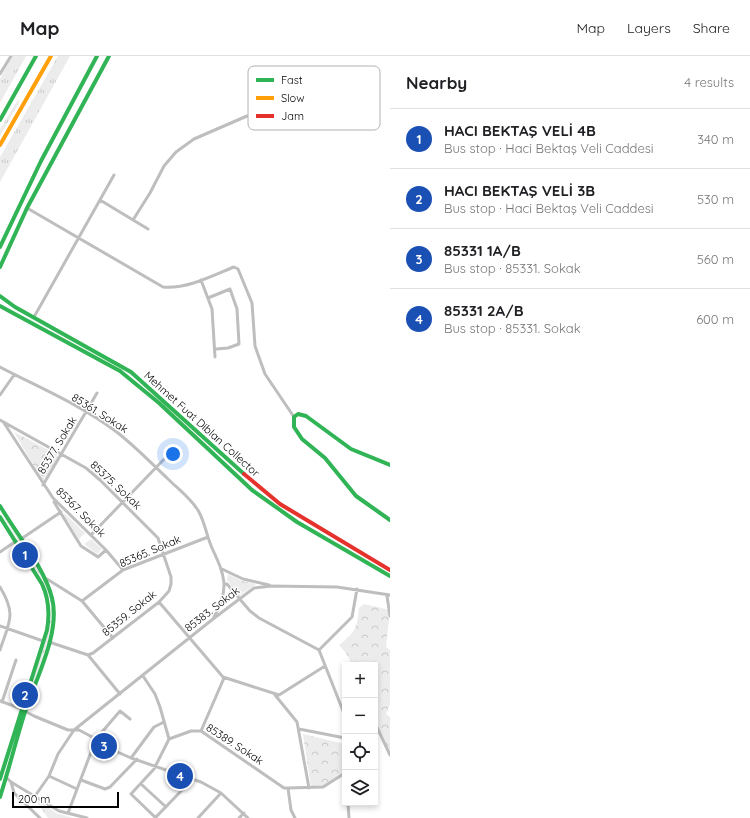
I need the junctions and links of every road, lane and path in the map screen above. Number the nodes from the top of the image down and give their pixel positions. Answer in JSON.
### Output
{"nodes":[{"id":1,"x":11,"y":56,"type":"edge"},
{"id":2,"x":36,"y":56,"type":"edge"},
{"id":3,"x":51,"y":56,"type":"edge"},
{"id":4,"x":97,"y":56,"type":"edge"},
{"id":5,"x":109,"y":56,"type":"edge"},
{"id":6,"x":2,"y":69,"type":"edge"},
{"id":7,"x":0,"y":74,"type":"edge"},
{"id":8,"x":248,"y":116,"type":"dead end"},
{"id":9,"x":0,"y":120,"type":"edge"},
{"id":10,"x":0,"y":145,"type":"edge"},
{"id":11,"x":114,"y":175,"type":"dead end"},
{"id":12,"x":100,"y":200,"type":"junction"},
{"id":13,"x":27,"y":208,"type":"junction"},
{"id":14,"x":133,"y":220,"type":"junction"},
{"id":15,"x":148,"y":229,"type":"dead end"},
{"id":16,"x":79,"y":238,"type":"junction"},
{"id":17,"x":0,"y":247,"type":"edge"},
{"id":18,"x":0,"y":267,"type":"edge"},
{"id":19,"x":201,"y":280,"type":"junction"},
{"id":20,"x":0,"y":296,"type":"edge"},
{"id":21,"x":208,"y":298,"type":"junction"},
{"id":22,"x":0,"y":306,"type":"edge"},
{"id":23,"x":34,"y":317,"type":"junction"},
{"id":24,"x":216,"y":349,"type":"junction"},
{"id":25,"x":215,"y":358,"type":"dead end"},
{"id":26,"x":0,"y":367,"type":"edge"},
{"id":27,"x":14,"y":375,"type":"junction"},
{"id":28,"x":97,"y":393,"type":"dead end"},
{"id":29,"x":0,"y":395,"type":"edge"},
{"id":30,"x":86,"y":412,"type":"junction"},
{"id":31,"x":294,"y":417,"type":"junction"},
{"id":32,"x":0,"y":420,"type":"edge"},
{"id":33,"x":4,"y":423,"type":"junction"},
{"id":34,"x":171,"y":452,"type":"dead end"},
{"id":35,"x":62,"y":454,"type":"junction"},
{"id":36,"x":390,"y":465,"type":"edge"},
{"id":37,"x":156,"y":468,"type":"junction"},
{"id":38,"x":43,"y":485,"type":"junction"},
{"id":39,"x":52,"y":498,"type":"junction"},
{"id":40,"x":122,"y":502,"type":"junction"},
{"id":41,"x":0,"y":506,"type":"edge"},
{"id":42,"x":64,"y":510,"type":"junction"},
{"id":43,"x":60,"y":513,"type":"junction"},
{"id":44,"x":0,"y":517,"type":"edge"},
{"id":45,"x":390,"y":520,"type":"edge"},
{"id":46,"x":91,"y":535,"type":"junction"},
{"id":47,"x":208,"y":537,"type":"junction"},
{"id":48,"x":21,"y":539,"type":"junction"},
{"id":49,"x":16,"y":541,"type":"junction"},
{"id":50,"x":106,"y":550,"type":"junction"},
{"id":51,"x":0,"y":552,"type":"edge"},
{"id":52,"x":163,"y":555,"type":"junction"},
{"id":53,"x":222,"y":568,"type":"junction"},
{"id":54,"x":123,"y":570,"type":"junction"},
{"id":55,"x":390,"y":570,"type":"edge"},
{"id":56,"x":390,"y":576,"type":"edge"},
{"id":57,"x":45,"y":579,"type":"junction"},
{"id":58,"x":224,"y":584,"type":"junction"},
{"id":59,"x":271,"y":586,"type":"junction"},
{"id":60,"x":0,"y":587,"type":"edge"},
{"id":61,"x":357,"y":589,"type":"junction"},
{"id":62,"x":388,"y":595,"type":"edge"},
{"id":63,"x":239,"y":599,"type":"junction"},
{"id":64,"x":82,"y":600,"type":"junction"},
{"id":65,"x":159,"y":602,"type":"junction"},
{"id":66,"x":390,"y":616,"type":"edge"},
{"id":67,"x":213,"y":619,"type":"junction"},
{"id":68,"x":0,"y":626,"type":"edge"},
{"id":69,"x":7,"y":628,"type":"junction"},
{"id":70,"x":113,"y":638,"type":"junction"},
{"id":71,"x":191,"y":638,"type":"junction"},
{"id":72,"x":43,"y":641,"type":"junction"},
{"id":73,"x":49,"y":642,"type":"junction"},
{"id":74,"x":0,"y":650,"type":"edge"},
{"id":75,"x":319,"y":650,"type":"junction"},
{"id":76,"x":88,"y":655,"type":"junction"},
{"id":77,"x":16,"y":660,"type":"dead end"},
{"id":78,"x":325,"y":666,"type":"junction"},
{"id":79,"x":143,"y":676,"type":"junction"},
{"id":80,"x":224,"y":678,"type":"junction"},
{"id":81,"x":120,"y":694,"type":"junction"},
{"id":82,"x":274,"y":694,"type":"junction"},
{"id":83,"x":1,"y":702,"type":"edge"},
{"id":84,"x":21,"y":708,"type":"junction"},
{"id":85,"x":342,"y":708,"type":"edge"},
{"id":86,"x":25,"y":712,"type":"junction"},
{"id":87,"x":130,"y":719,"type":"dead end"},
{"id":88,"x":164,"y":722,"type":"junction"},
{"id":89,"x":299,"y":729,"type":"junction"},
{"id":90,"x":378,"y":729,"type":"edge"},
{"id":91,"x":74,"y":730,"type":"junction"},
{"id":92,"x":201,"y":731,"type":"junction"},
{"id":93,"x":342,"y":737,"type":"edge"},
{"id":94,"x":96,"y":738,"type":"junction"},
{"id":95,"x":169,"y":739,"type":"junction"},
{"id":96,"x":390,"y":755,"type":"edge"},
{"id":97,"x":131,"y":758,"type":"junction"},
{"id":98,"x":137,"y":759,"type":"junction"},
{"id":99,"x":155,"y":766,"type":"junction"},
{"id":100,"x":2,"y":767,"type":"edge"},
{"id":101,"x":342,"y":774,"type":"edge"},
{"id":102,"x":49,"y":776,"type":"junction"},
{"id":103,"x":6,"y":777,"type":"junction"},
{"id":104,"x":189,"y":778,"type":"junction"},
{"id":105,"x":0,"y":779,"type":"edge"},
{"id":106,"x":81,"y":780,"type":"junction"},
{"id":107,"x":11,"y":782,"type":"junction"},
{"id":108,"x":141,"y":784,"type":"junction"},
{"id":109,"x":288,"y":788,"type":"junction"},
{"id":110,"x":310,"y":788,"type":"junction"},
{"id":111,"x":77,"y":789,"type":"junction"},
{"id":112,"x":221,"y":793,"type":"junction"},
{"id":113,"x":35,"y":796,"type":"junction"},
{"id":114,"x":0,"y":797,"type":"edge"},
{"id":115,"x":348,"y":806,"type":"edge"},
{"id":116,"x":166,"y":807,"type":"junction"},
{"id":117,"x":244,"y":813,"type":"junction"},
{"id":118,"x":68,"y":814,"type":"junction"},
{"id":119,"x":40,"y":818,"type":"edge"},
{"id":120,"x":87,"y":818,"type":"edge"},
{"id":121,"x":156,"y":818,"type":"edge"},
{"id":122,"x":198,"y":818,"type":"edge"},
{"id":123,"x":239,"y":818,"type":"edge"},
{"id":124,"x":248,"y":818,"type":"edge"},
{"id":125,"x":295,"y":818,"type":"edge"},
{"id":126,"x":349,"y":818,"type":"edge"}],
"edges":[{"from":1,"to":6,"type":"street"},
{"from":2,"to":9,"type":"main road"},
{"from":3,"to":10,"type":"main road"},
{"from":4,"to":17,"type":"main road"},
{"from":5,"to":13,"type":"main road"},
{"from":6,"to":7,"type":"street"},
{"from":8,"to":14,"type":"street"},
{"from":11,"to":12,"type":"street"},
{"from":12,"to":14,"type":"street"},
{"from":12,"to":16,"type":"street"},
{"from":13,"to":16,"type":"street"},
{"from":13,"to":18,"type":"main road"},
{"from":14,"to":15,"type":"street"},
{"from":16,"to":19,"type":"street"},
{"from":16,"to":23,"type":"street"},
{"from":19,"to":21,"type":"street"},
{"from":19,"to":31,"type":"street"},
{"from":20,"to":23,"type":"main road","name":"Mehmet Fuat Diblan Collector"},
{"from":21,"to":24,"type":"street"},
{"from":21,"to":24,"type":"street"},
{"from":22,"to":56,"type":"main road","name":"Mehmet Fuat Diblan Collector"},
{"from":23,"to":55,"type":"main road","name":"Mehmet Fuat Diblan Collector"},
{"from":24,"to":25,"type":"street"},
{"from":26,"to":27,"type":"street","name":"85361. Sokak"},
{"from":27,"to":29,"type":"street"},
{"from":27,"to":30,"type":"street","name":"85361. Sokak"},
{"from":28,"to":30,"type":"street","name":"85377. Sokak"},
{"from":30,"to":35,"type":"street","name":"85377. Sokak"},
{"from":30,"to":37,"type":"street","name":"85361. Sokak"},
{"from":31,"to":36,"type":"main road"},
{"from":31,"to":45,"type":"main road"},
{"from":32,"to":33,"type":"street","name":"85375. Sokak"},
{"from":33,"to":35,"type":"street","name":"85375. Sokak"},
{"from":33,"to":38,"type":"street","name":"85367. Sokak"},
{"from":34,"to":37,"type":"street"},
{"from":35,"to":38,"type":"street","name":"85377. Sokak"},
{"from":35,"to":40,"type":"street","name":"85375. Sokak"},
{"from":37,"to":40,"type":"street"},
{"from":37,"to":47,"type":"street","name":"85361. Sokak"},
{"from":38,"to":39,"type":"street","name":"85367. Sokak"},
{"from":39,"to":42,"type":"street","name":"85367. Sokak"},
{"from":39,"to":43,"type":"street"},
{"from":40,"to":46,"type":"street"},
{"from":40,"to":52,"type":"street","name":"85375. Sokak"},
{"from":41,"to":48,"type":"main road"},
{"from":42,"to":43,"type":"street"},
{"from":42,"to":46,"type":"street","name":"85367. Sokak"},
{"from":43,"to":48,"type":"street"},
{"from":43,"to":50,"type":"street"},
{"from":44,"to":49,"type":"main road"},
{"from":46,"to":50,"type":"street","name":"85367. Sokak"},
{"from":47,"to":52,"type":"street","name":"85365. Sokak"},
{"from":47,"to":53,"type":"street","name":"85361. Sokak"},
{"from":48,"to":57,"type":"main road"},
{"from":49,"to":51,"type":"street"},
{"from":49,"to":72,"type":"main road"},
{"from":50,"to":54,"type":"street","name":"85367. Sokak"},
{"from":52,"to":54,"type":"street","name":"85365. Sokak"},
{"from":52,"to":65,"type":"street","name":"85359. Sokak"},
{"from":53,"to":58,"type":"street","name":"85361. Sokak"},
{"from":53,"to":59,"type":"street"},
{"from":54,"to":64,"type":"street","name":"85365. Sokak"},
{"from":57,"to":64,"type":"street"},
{"from":57,"to":73,"type":"main road"},
{"from":58,"to":63,"type":"street"},
{"from":58,"to":67,"type":"street","name":"85361. Sokak"},
{"from":59,"to":61,"type":"street","name":"85383. Sokak"},
{"from":59,"to":63,"type":"street","name":"85383. Sokak"},
{"from":60,"to":69,"type":"street"},
{"from":61,"to":62,"type":"street","name":"85383. Sokak"},
{"from":61,"to":75,"type":"street"},
{"from":62,"to":66,"type":"street"},
{"from":63,"to":67,"type":"street","name":"85383. Sokak"},
{"from":63,"to":75,"type":"street"},
{"from":64,"to":70,"type":"street"},
{"from":65,"to":70,"type":"street","name":"85359. Sokak"},
{"from":65,"to":71,"type":"street"},
{"from":67,"to":71,"type":"street","name":"85383. Sokak"},
{"from":68,"to":69,"type":"street"},
{"from":69,"to":72,"type":"street"},
{"from":69,"to":74,"type":"street"},
{"from":70,"to":76,"type":"street","name":"85359. Sokak"},
{"from":71,"to":79,"type":"street","name":"85383. Sokak"},
{"from":71,"to":80,"type":"street"},
{"from":72,"to":84,"type":"main road"},
{"from":73,"to":76,"type":"street"},
{"from":73,"to":86,"type":"main road"},
{"from":75,"to":78,"type":"street"},
{"from":76,"to":81,"type":"street"},
{"from":77,"to":83,"type":"street"},
{"from":78,"to":82,"type":"street"},
{"from":78,"to":85,"type":"street"},
{"from":79,"to":81,"type":"street","name":"85383. Sokak"},
{"from":79,"to":88,"type":"street"},
{"from":80,"to":82,"type":"street"},
{"from":80,"to":92,"type":"street"},
{"from":81,"to":91,"type":"street","name":"85383. Sokak"},
{"from":82,"to":89,"type":"street"},
{"from":83,"to":84,"type":"street"},
{"from":84,"to":86,"type":"street"},
{"from":84,"to":100,"type":"main road"},
{"from":86,"to":91,"type":"street"},
{"from":86,"to":103,"type":"main road"},
{"from":87,"to":94,"type":"street"},
{"from":88,"to":95,"type":"street"},
{"from":88,"to":97,"type":"street"},
{"from":89,"to":93,"type":"street"},
{"from":89,"to":110,"type":"street"},
{"from":90,"to":96,"type":"street"},
{"from":91,"to":94,"type":"street"},
{"from":91,"to":102,"type":"street","name":"85383. Sokak"},
{"from":92,"to":95,"type":"street","name":"85389. Sokak"},
{"from":92,"to":109,"type":"street","name":"85389. Sokak"},
{"from":94,"to":97,"type":"street"},
{"from":94,"to":106,"type":"street"},
{"from":95,"to":99,"type":"street"},
{"from":97,"to":98,"type":"street"},
{"from":98,"to":99,"type":"street"},
{"from":98,"to":106,"type":"street"},
{"from":99,"to":104,"type":"street"},
{"from":99,"to":108,"type":"street"},
{"from":100,"to":105,"type":"main road"},
{"from":101,"to":110,"type":"street"},
{"from":102,"to":111,"type":"street"},
{"from":102,"to":113,"type":"street","name":"85383. Sokak"},
{"from":103,"to":107,"type":"street"},
{"from":103,"to":114,"type":"main road"},
{"from":104,"to":112,"type":"street"},
{"from":104,"to":116,"type":"street"},
{"from":106,"to":111,"type":"street"},
{"from":107,"to":113,"type":"street"},
{"from":107,"to":119,"type":"street"},
{"from":108,"to":116,"type":"street"},
{"from":108,"to":121,"type":"street"},
{"from":109,"to":110,"type":"street"},
{"from":109,"to":125,"type":"street"},
{"from":111,"to":118,"type":"street"},
{"from":112,"to":117,"type":"street"},
{"from":112,"to":122,"type":"street"},
{"from":113,"to":118,"type":"street"},
{"from":115,"to":126,"type":"street"},
{"from":116,"to":121,"type":"street"},
{"from":117,"to":123,"type":"street"},
{"from":117,"to":124,"type":"street"},
{"from":118,"to":120,"type":"street"}]}
